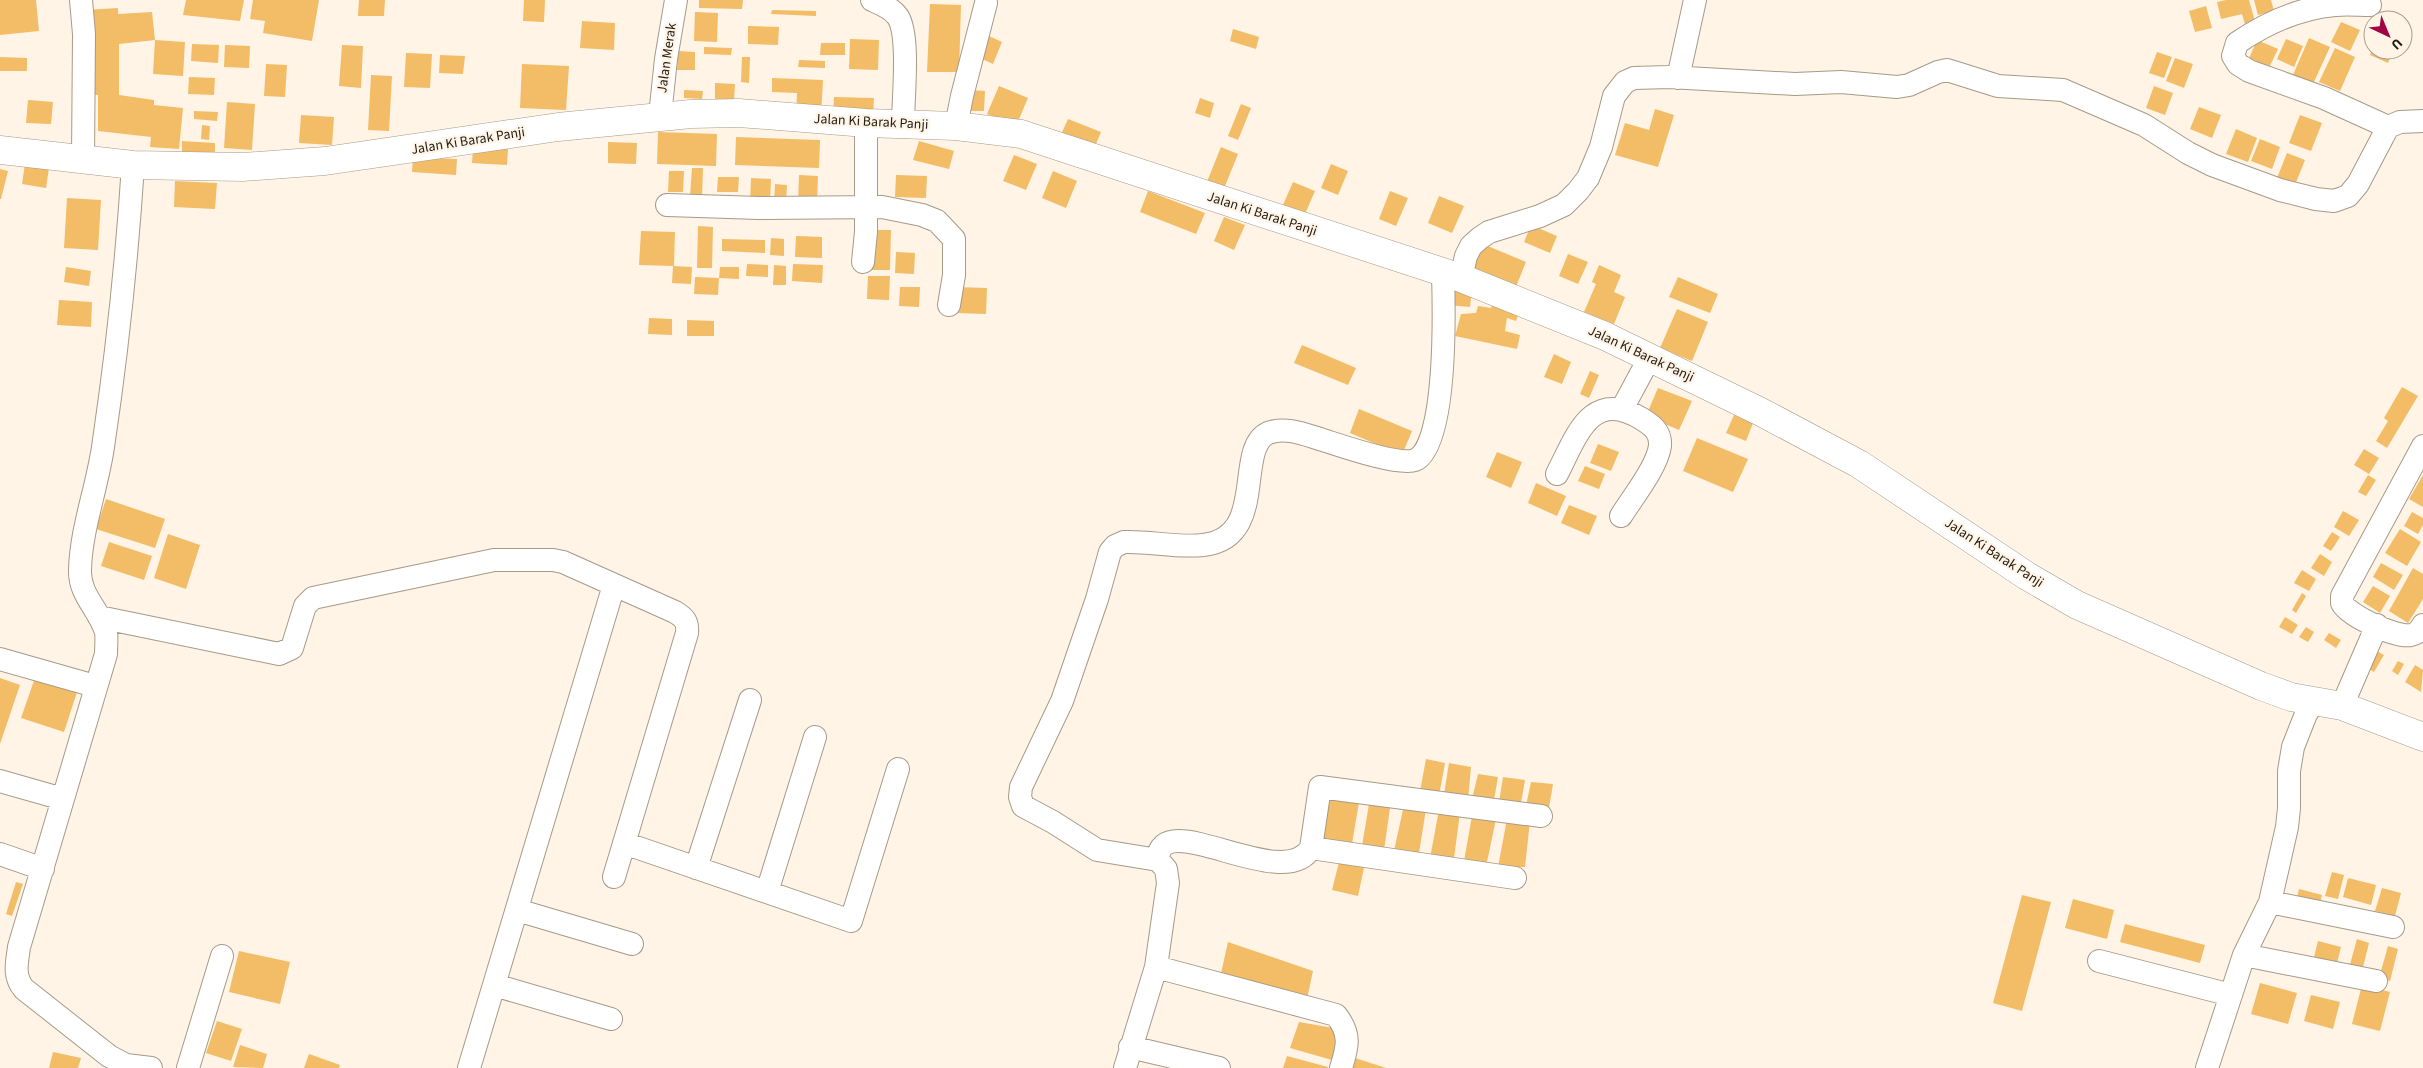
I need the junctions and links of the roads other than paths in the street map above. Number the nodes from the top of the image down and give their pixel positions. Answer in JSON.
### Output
{"nodes":[{"id":1,"x":81,"y":0,"type":"edge"},
{"id":2,"x":676,"y":0,"type":"edge"},
{"id":3,"x":872,"y":0,"type":"edge"},
{"id":4,"x":1695,"y":0,"type":"edge"},
{"id":5,"x":986,"y":3,"type":"dead end"},
{"id":6,"x":2370,"y":5,"type":"dead end"},
{"id":7,"x":1678,"y":78,"type":"junction"},
{"id":8,"x":660,"y":116,"type":"junction"},
{"id":9,"x":2423,"y":121,"type":"edge"},
{"id":10,"x":866,"y":123,"type":"junction"},
{"id":11,"x":903,"y":124,"type":"junction"},
{"id":12,"x":956,"y":126,"type":"junction"},
{"id":13,"x":2388,"y":127,"type":"junction"},
{"id":14,"x":0,"y":150,"type":"edge"},
{"id":15,"x":84,"y":158,"type":"junction"},
{"id":16,"x":134,"y":165,"type":"junction"},
{"id":17,"x":667,"y":205,"type":"dead end"},
{"id":18,"x":866,"y":206,"type":"junction"},
{"id":19,"x":863,"y":262,"type":"dead end"},
{"id":20,"x":1452,"y":276,"type":"junction"},
{"id":21,"x":949,"y":305,"type":"dead end"},
{"id":22,"x":1650,"y":357,"type":"junction"},
{"id":23,"x":1622,"y":409,"type":"junction"},
{"id":24,"x":2423,"y":446,"type":"edge"},
{"id":25,"x":1557,"y":474,"type":"dead end"},
{"id":26,"x":1621,"y":516,"type":"dead end"},
{"id":27,"x":614,"y":585,"type":"junction"},
{"id":28,"x":99,"y":617,"type":"junction"},
{"id":29,"x":2377,"y":625,"type":"junction"},
{"id":30,"x":2423,"y":625,"type":"edge"},
{"id":31,"x":0,"y":659,"type":"edge"},
{"id":32,"x":95,"y":686,"type":"junction"},
{"id":33,"x":750,"y":700,"type":"dead end"},
{"id":34,"x":2314,"y":702,"type":"junction"},
{"id":35,"x":2342,"y":706,"type":"junction"},
{"id":36,"x":815,"y":737,"type":"dead end"},
{"id":37,"x":2423,"y":737,"type":"edge"},
{"id":38,"x":898,"y":769,"type":"dead end"},
{"id":39,"x":0,"y":781,"type":"edge"},
{"id":40,"x":63,"y":799,"type":"junction"},
{"id":41,"x":1541,"y":816,"type":"dead end"},
{"id":42,"x":624,"y":843,"type":"junction"},
{"id":43,"x":1311,"y":848,"type":"junction"},
{"id":44,"x":0,"y":854,"type":"edge"},
{"id":45,"x":1158,"y":860,"type":"junction"},
{"id":46,"x":42,"y":868,"type":"junction"},
{"id":47,"x":696,"y":868,"type":"junction"},
{"id":48,"x":614,"y":877,"type":"dead end"},
{"id":49,"x":1515,"y":878,"type":"dead end"},
{"id":50,"x":767,"y":892,"type":"junction"},
{"id":51,"x":2270,"y":902,"type":"junction"},
{"id":52,"x":517,"y":910,"type":"junction"},
{"id":53,"x":2393,"y":927,"type":"dead end"},
{"id":54,"x":632,"y":944,"type":"dead end"},
{"id":55,"x":10,"y":946,"type":"edge"},
{"id":56,"x":2244,"y":955,"type":"junction"},
{"id":57,"x":222,"y":956,"type":"dead end"},
{"id":58,"x":2099,"y":961,"type":"dead end"},
{"id":59,"x":1156,"y":967,"type":"junction"},
{"id":60,"x":2376,"y":981,"type":"dead end"},
{"id":61,"x":494,"y":985,"type":"junction"},
{"id":62,"x":2230,"y":995,"type":"junction"},
{"id":63,"x":611,"y":1019,"type":"dead end"},
{"id":64,"x":1127,"y":1058,"type":"edge"},
{"id":65,"x":126,"y":1066,"type":"edge"},
{"id":66,"x":151,"y":1068,"type":"edge"},
{"id":67,"x":188,"y":1068,"type":"edge"},
{"id":68,"x":469,"y":1068,"type":"edge"},
{"id":69,"x":1219,"y":1068,"type":"edge"},
{"id":70,"x":1341,"y":1068,"type":"edge"},
{"id":71,"x":2207,"y":1068,"type":"edge"}],
"edges":[{"from":1,"to":15,"type":"street"},
{"from":2,"to":8,"type":"street","name":"Jalan Merak"},
{"from":3,"to":11,"type":"street"},
{"from":4,"to":7,"type":"street"},
{"from":5,"to":12,"type":"street"},
{"from":6,"to":13,"type":"street"},
{"from":7,"to":13,"type":"street"},
{"from":7,"to":20,"type":"street"},
{"from":8,"to":10,"type":"street","name":"Jalan Ki Barak Panji"},
{"from":8,"to":16,"type":"street","name":"Jalan Ki Barak Panji"},
{"from":9,"to":13,"type":"street"},
{"from":10,"to":11,"type":"street","name":"Jalan Ki Barak Panji"},
{"from":10,"to":18,"type":"street"},
{"from":11,"to":12,"type":"street","name":"Jalan Ki Barak Panji"},
{"from":12,"to":20,"type":"street","name":"Jalan Ki Barak Panji"},
{"from":14,"to":15,"type":"street","name":"Jalan Ki Barak Panji"},
{"from":15,"to":16,"type":"street","name":"Jalan Ki Barak Panji"},
{"from":16,"to":28,"type":"street"},
{"from":17,"to":18,"type":"street"},
{"from":18,"to":19,"type":"street"},
{"from":18,"to":21,"type":"street"},
{"from":20,"to":22,"type":"street","name":"Jalan Ki Barak Panji"},
{"from":20,"to":45,"type":"street"},
{"from":22,"to":23,"type":"street"},
{"from":22,"to":34,"type":"street","name":"Jalan Ki Barak Panji"},
{"from":23,"to":25,"type":"street"},
{"from":23,"to":26,"type":"street"},
{"from":24,"to":29,"type":"street"},
{"from":27,"to":28,"type":"street"},
{"from":27,"to":42,"type":"street"},
{"from":27,"to":52,"type":"street"},
{"from":28,"to":32,"type":"street"},
{"from":29,"to":30,"type":"street"},
{"from":29,"to":35,"type":"street"},
{"from":31,"to":32,"type":"street"},
{"from":32,"to":40,"type":"street"},
{"from":33,"to":47,"type":"street"},
{"from":34,"to":35,"type":"street","name":"Jalan Ki Barak Panji"},
{"from":34,"to":51,"type":"street"},
{"from":35,"to":37,"type":"street","name":"Jalan Ki Barak Panji"},
{"from":36,"to":50,"type":"street"},
{"from":38,"to":50,"type":"street"},
{"from":39,"to":40,"type":"street"},
{"from":40,"to":46,"type":"street"},
{"from":41,"to":43,"type":"street"},
{"from":42,"to":47,"type":"street"},
{"from":42,"to":48,"type":"street"},
{"from":43,"to":45,"type":"street"},
{"from":43,"to":49,"type":"street"},
{"from":44,"to":46,"type":"street"},
{"from":45,"to":59,"type":"street"},
{"from":46,"to":55,"type":"street"},
{"from":47,"to":50,"type":"street"},
{"from":51,"to":53,"type":"street"},
{"from":51,"to":56,"type":"street"},
{"from":52,"to":54,"type":"street"},
{"from":52,"to":61,"type":"street"},
{"from":55,"to":65,"type":"street"},
{"from":56,"to":60,"type":"street"},
{"from":56,"to":62,"type":"street"},
{"from":57,"to":67,"type":"street"},
{"from":58,"to":62,"type":"street"},
{"from":59,"to":64,"type":"street"},
{"from":59,"to":70,"type":"street"},
{"from":61,"to":63,"type":"street"},
{"from":61,"to":68,"type":"street"},
{"from":62,"to":71,"type":"street"},
{"from":64,"to":69,"type":"street"},
{"from":65,"to":66,"type":"street"}]}
